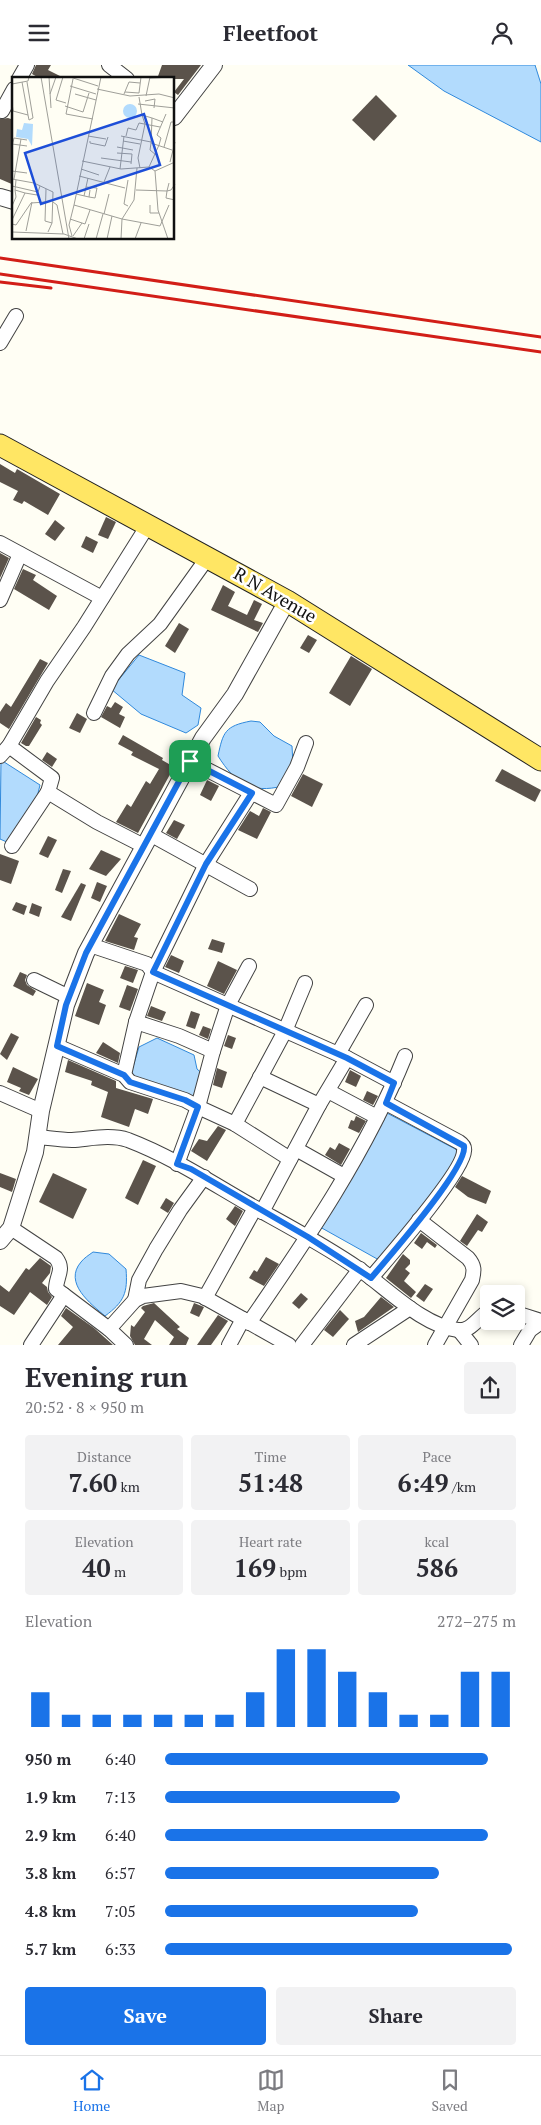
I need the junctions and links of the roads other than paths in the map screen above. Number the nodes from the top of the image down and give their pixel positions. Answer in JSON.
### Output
{"nodes":[{"id":1,"x":27,"y":65,"type":"edge"},
{"id":2,"x":214,"y":65,"type":"edge"},
{"id":3,"x":21,"y":77,"type":"edge"},
{"id":4,"x":12,"y":94,"type":"edge"},
{"id":5,"x":5,"y":112,"type":"edge"},
{"id":6,"x":175,"y":114,"type":"edge"},
{"id":7,"x":16,"y":316,"type":"dead end"},
{"id":8,"x":0,"y":343,"type":"edge"},
{"id":9,"x":0,"y":445,"type":"edge"},
{"id":10,"x":148,"y":525,"type":"junction"},
{"id":11,"x":0,"y":543,"type":"edge"},
{"id":12,"x":20,"y":554,"type":"junction"},
{"id":13,"x":208,"y":557,"type":"junction"},
{"id":14,"x":102,"y":598,"type":"junction"},
{"id":15,"x":0,"y":601,"type":"edge"},
{"id":16,"x":287,"y":601,"type":"junction"},
{"id":17,"x":94,"y":713,"type":"dead end"},
{"id":18,"x":306,"y":743,"type":"dead end"},
{"id":19,"x":5,"y":751,"type":"edge"},
{"id":20,"x":541,"y":760,"type":"edge"},
{"id":21,"x":190,"y":761,"type":"junction"},
{"id":22,"x":48,"y":792,"type":"junction"},
{"id":23,"x":252,"y":793,"type":"junction"},
{"id":24,"x":147,"y":840,"type":"junction"},
{"id":25,"x":12,"y":846,"type":"dead end"},
{"id":26,"x":206,"y":864,"type":"junction"},
{"id":27,"x":250,"y":889,"type":"dead end"},
{"id":28,"x":90,"y":945,"type":"junction"},
{"id":29,"x":249,"y":966,"type":"dead end"},
{"id":30,"x":153,"y":972,"type":"junction"},
{"id":31,"x":34,"y":980,"type":"dead end"},
{"id":32,"x":305,"y":983,"type":"dead end"},
{"id":33,"x":70,"y":997,"type":"junction"},
{"id":34,"x":228,"y":1005,"type":"junction"},
{"id":35,"x":366,"y":1005,"type":"dead end"},
{"id":36,"x":136,"y":1022,"type":"junction"},
{"id":37,"x":285,"y":1031,"type":"junction"},
{"id":38,"x":57,"y":1046,"type":"junction"},
{"id":39,"x":213,"y":1051,"type":"junction"},
{"id":40,"x":343,"y":1056,"type":"junction"},
{"id":41,"x":406,"y":1056,"type":"dead end"},
{"id":42,"x":124,"y":1075,"type":"junction"},
{"id":43,"x":260,"y":1077,"type":"junction"},
{"id":44,"x":394,"y":1083,"type":"junction"},
{"id":45,"x":328,"y":1091,"type":"junction"},
{"id":46,"x":0,"y":1093,"type":"edge"},
{"id":47,"x":386,"y":1103,"type":"junction"},
{"id":48,"x":319,"y":1105,"type":"junction"},
{"id":49,"x":198,"y":1107,"type":"junction"},
{"id":50,"x":41,"y":1111,"type":"junction"},
{"id":51,"x":378,"y":1117,"type":"junction"},
{"id":52,"x":235,"y":1124,"type":"junction"},
{"id":53,"x":38,"y":1137,"type":"junction"},
{"id":54,"x":293,"y":1154,"type":"junction"},
{"id":55,"x":177,"y":1164,"type":"junction"},
{"id":56,"x":344,"y":1176,"type":"junction"},
{"id":57,"x":204,"y":1177,"type":"junction"},
{"id":58,"x":259,"y":1210,"type":"junction"},
{"id":59,"x":419,"y":1220,"type":"junction"},
{"id":60,"x":12,"y":1227,"type":"junction"},
{"id":61,"x":308,"y":1237,"type":"junction"},
{"id":62,"x":0,"y":1241,"type":"edge"},
{"id":63,"x":360,"y":1269,"type":"junction"},
{"id":64,"x":371,"y":1278,"type":"junction"},
{"id":65,"x":64,"y":1295,"type":"junction"},
{"id":66,"x":205,"y":1298,"type":"junction"},
{"id":67,"x":135,"y":1300,"type":"junction"},
{"id":68,"x":410,"y":1309,"type":"junction"},
{"id":69,"x":525,"y":1316,"type":"edge"},
{"id":70,"x":480,"y":1318,"type":"edge"},
{"id":71,"x":246,"y":1321,"type":"junction"},
{"id":72,"x":541,"y":1321,"type":"edge"},
{"id":73,"x":444,"y":1327,"type":"junction"},
{"id":74,"x":109,"y":1329,"type":"junction"},
{"id":75,"x":459,"y":1331,"type":"junction"},
{"id":76,"x":31,"y":1345,"type":"edge"},
{"id":77,"x":126,"y":1345,"type":"edge"},
{"id":78,"x":229,"y":1345,"type":"edge"},
{"id":79,"x":289,"y":1345,"type":"edge"},
{"id":80,"x":302,"y":1345,"type":"edge"},
{"id":81,"x":354,"y":1345,"type":"edge"},
{"id":82,"x":435,"y":1345,"type":"edge"},
{"id":83,"x":471,"y":1345,"type":"edge"},
{"id":84,"x":521,"y":1345,"type":"edge"}],
"edges":[{"from":1,"to":3,"type":"street"},
{"from":2,"to":6,"type":"street"},
{"from":4,"to":5,"type":"street"},
{"from":7,"to":8,"type":"street"},
{"from":9,"to":10,"type":"main road","name":"R N Avenue"},
{"from":10,"to":13,"type":"main road","name":"R N Avenue"},
{"from":10,"to":14,"type":"street"},
{"from":11,"to":12,"type":"street"},
{"from":12,"to":14,"type":"street"},
{"from":12,"to":15,"type":"street"},
{"from":13,"to":16,"type":"main road","name":"R N Avenue"},
{"from":13,"to":17,"type":"street"},
{"from":14,"to":19,"type":"street"},
{"from":16,"to":20,"type":"main road","name":"R N Avenue"},
{"from":16,"to":21,"type":"street"},
{"from":18,"to":23,"type":"street"},
{"from":19,"to":22,"type":"street"},
{"from":21,"to":23,"type":"street"},
{"from":21,"to":24,"type":"street"},
{"from":22,"to":24,"type":"street"},
{"from":22,"to":25,"type":"street"},
{"from":23,"to":26,"type":"street"},
{"from":24,"to":26,"type":"street"},
{"from":24,"to":28,"type":"street"},
{"from":26,"to":27,"type":"street"},
{"from":26,"to":30,"type":"street"},
{"from":28,"to":30,"type":"street"},
{"from":28,"to":33,"type":"street"},
{"from":29,"to":34,"type":"street"},
{"from":30,"to":34,"type":"street"},
{"from":30,"to":36,"type":"street"},
{"from":31,"to":33,"type":"street"},
{"from":32,"to":37,"type":"street"},
{"from":33,"to":38,"type":"street"},
{"from":34,"to":37,"type":"street"},
{"from":34,"to":39,"type":"street"},
{"from":35,"to":40,"type":"street"},
{"from":36,"to":39,"type":"street"},
{"from":36,"to":42,"type":"street"},
{"from":37,"to":40,"type":"street"},
{"from":37,"to":43,"type":"street"},
{"from":38,"to":42,"type":"street"},
{"from":38,"to":50,"type":"street"},
{"from":39,"to":49,"type":"street"},
{"from":40,"to":44,"type":"street"},
{"from":40,"to":45,"type":"street"},
{"from":41,"to":44,"type":"street"},
{"from":42,"to":49,"type":"street"},
{"from":43,"to":48,"type":"street"},
{"from":43,"to":52,"type":"street"},
{"from":44,"to":47,"type":"street"},
{"from":45,"to":48,"type":"street"},
{"from":45,"to":51,"type":"street"},
{"from":46,"to":50,"type":"street"},
{"from":47,"to":51,"type":"street"},
{"from":47,"to":59,"type":"street"},
{"from":48,"to":54,"type":"street"},
{"from":49,"to":52,"type":"street"},
{"from":49,"to":55,"type":"street"},
{"from":50,"to":53,"type":"street"},
{"from":51,"to":56,"type":"street"},
{"from":52,"to":54,"type":"street"},
{"from":53,"to":55,"type":"street"},
{"from":53,"to":60,"type":"street"},
{"from":54,"to":56,"type":"street"},
{"from":54,"to":58,"type":"street"},
{"from":55,"to":57,"type":"street"},
{"from":56,"to":61,"type":"street"},
{"from":57,"to":58,"type":"street"},
{"from":57,"to":67,"type":"street"},
{"from":58,"to":61,"type":"street"},
{"from":58,"to":66,"type":"street"},
{"from":59,"to":64,"type":"street"},
{"from":59,"to":73,"type":"street"},
{"from":60,"to":62,"type":"street"},
{"from":60,"to":65,"type":"street"},
{"from":61,"to":63,"type":"street"},
{"from":61,"to":71,"type":"street"},
{"from":63,"to":64,"type":"street"},
{"from":63,"to":80,"type":"street"},
{"from":64,"to":68,"type":"street"},
{"from":65,"to":74,"type":"street"},
{"from":65,"to":76,"type":"street"},
{"from":66,"to":67,"type":"street"},
{"from":66,"to":71,"type":"street"},
{"from":67,"to":74,"type":"street"},
{"from":68,"to":73,"type":"street"},
{"from":68,"to":81,"type":"street"},
{"from":69,"to":72,"type":"street"},
{"from":70,"to":75,"type":"street"},
{"from":71,"to":78,"type":"street"},
{"from":71,"to":79,"type":"street"},
{"from":72,"to":84,"type":"street"},
{"from":73,"to":75,"type":"street"},
{"from":73,"to":82,"type":"street"},
{"from":74,"to":77,"type":"street"},
{"from":75,"to":83,"type":"street"}]}
